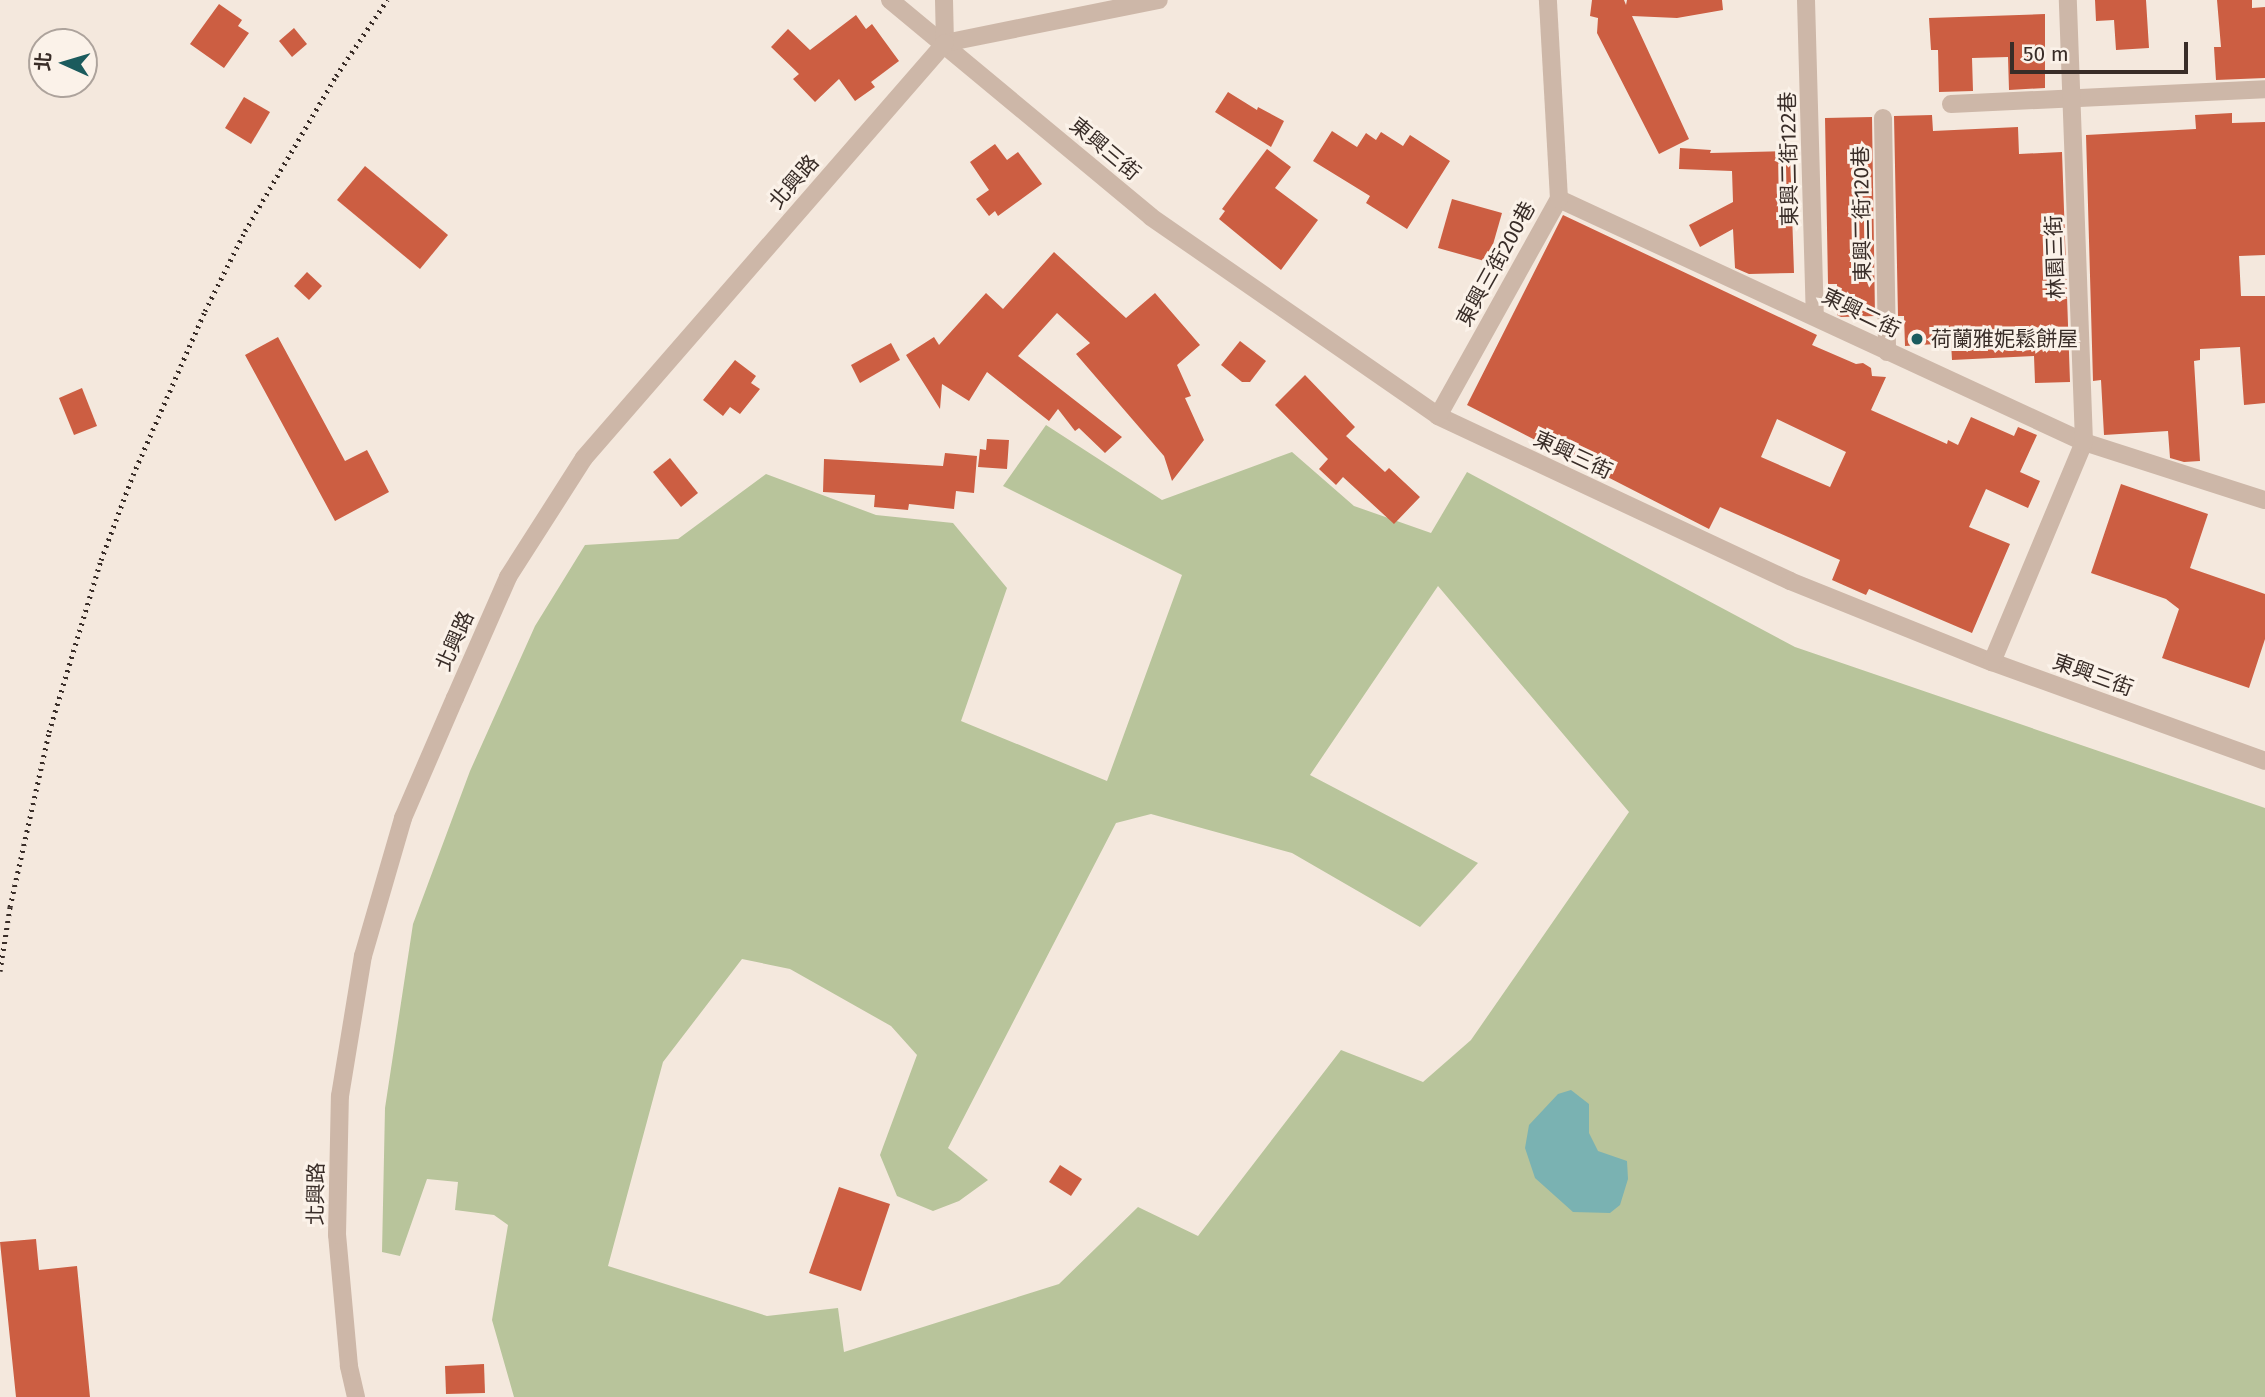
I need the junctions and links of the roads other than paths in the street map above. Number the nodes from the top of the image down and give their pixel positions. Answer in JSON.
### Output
{"nodes":[{"id":1,"x":890,"y":0,"type":"edge"},
{"id":2,"x":943,"y":0,"type":"edge"},
{"id":3,"x":1159,"y":0,"type":"edge"},
{"id":4,"x":1548,"y":0,"type":"edge"},
{"id":5,"x":1806,"y":0,"type":"edge"},
{"id":6,"x":2068,"y":0,"type":"edge"},
{"id":7,"x":945,"y":43,"type":"junction"},
{"id":8,"x":2265,"y":89,"type":"edge"},
{"id":9,"x":2072,"y":98,"type":"junction"},
{"id":10,"x":1951,"y":104,"type":"dead end"},
{"id":11,"x":1883,"y":118,"type":"dead end"},
{"id":12,"x":1559,"y":198,"type":"junction"},
{"id":13,"x":1815,"y":316,"type":"junction"},
{"id":14,"x":1887,"y":352,"type":"junction"},
{"id":15,"x":1438,"y":416,"type":"junction"},
{"id":16,"x":2084,"y":442,"type":"junction"},
{"id":17,"x":2265,"y":500,"type":"edge"},
{"id":18,"x":1992,"y":662,"type":"junction"},
{"id":19,"x":2265,"y":761,"type":"edge"},
{"id":20,"x":356,"y":1397,"type":"edge"}],
"edges":[{"from":1,"to":7,"type":"street","name":"東興三街"},
{"from":2,"to":7,"type":"street"},
{"from":3,"to":7,"type":"street"},
{"from":4,"to":12,"type":"street","name":"東興三街200巷"},
{"from":5,"to":13,"type":"street","name":"東興二街122巷"},
{"from":6,"to":9,"type":"street","name":"林園三街"},
{"from":7,"to":15,"type":"street","name":"東興三街"},
{"from":7,"to":20,"type":"street","name":"北興路"},
{"from":8,"to":9,"type":"street"},
{"from":9,"to":10,"type":"street"},
{"from":9,"to":16,"type":"street","name":"林園三街"},
{"from":11,"to":14,"type":"street","name":"東興二街120巷"},
{"from":12,"to":13,"type":"street","name":"東興二街"},
{"from":12,"to":15,"type":"street","name":"東興三街200巷"},
{"from":13,"to":14,"type":"street","name":"東興二街"},
{"from":14,"to":16,"type":"street","name":"東興二街"},
{"from":15,"to":18,"type":"street","name":"東興三街"},
{"from":16,"to":17,"type":"street","name":"東興二街"},
{"from":16,"to":18,"type":"street","name":"林園三街"},
{"from":18,"to":19,"type":"street","name":"東興三街"}]}
